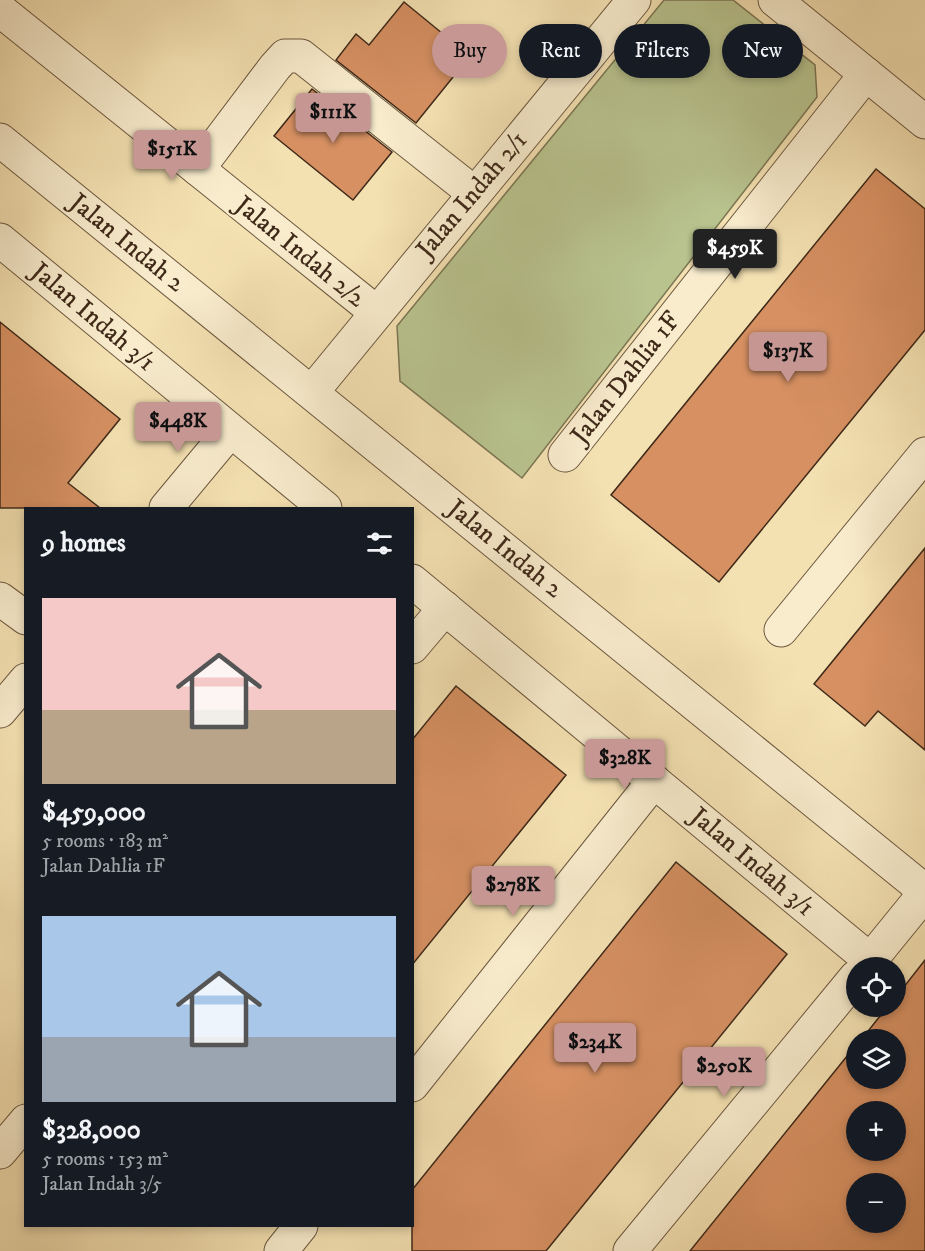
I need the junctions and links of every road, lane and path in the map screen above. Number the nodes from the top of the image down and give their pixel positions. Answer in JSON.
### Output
{"nodes":[{"id":1,"x":634,"y":0,"type":"edge"},
{"id":2,"x":775,"y":0,"type":"edge"},
{"id":3,"x":0,"y":10,"type":"edge"},
{"id":4,"x":866,"y":74,"type":"junction"},
{"id":5,"x":925,"y":123,"type":"edge"},
{"id":6,"x":0,"y":140,"type":"edge"},
{"id":7,"x":198,"y":169,"type":"junction"},
{"id":8,"x":474,"y":193,"type":"junction"},
{"id":9,"x":0,"y":240,"type":"edge"},
{"id":10,"x":376,"y":312,"type":"junction"},
{"id":11,"x":312,"y":392,"type":"junction"},
{"id":12,"x":230,"y":431,"type":"junction"},
{"id":13,"x":925,"y":454,"type":"edge"},
{"id":14,"x":565,"y":455,"type":"dead end"},
{"id":15,"x":167,"y":507,"type":"edge"},
{"id":16,"x":324,"y":507,"type":"edge"},
{"id":17,"x":414,"y":583,"type":"edge"},
{"id":18,"x":0,"y":599,"type":"edge"},
{"id":19,"x":445,"y":608,"type":"junction"},
{"id":20,"x":24,"y":617,"type":"edge"},
{"id":21,"x":782,"y":630,"type":"dead end"},
{"id":22,"x":414,"y":645,"type":"edge"},
{"id":23,"x":24,"y":682,"type":"edge"},
{"id":24,"x":0,"y":711,"type":"edge"},
{"id":25,"x":654,"y":781,"type":"junction"},
{"id":26,"x":925,"y":892,"type":"edge"},
{"id":27,"x":852,"y":957,"type":"edge"},
{"id":28,"x":873,"y":957,"type":"edge"},
{"id":29,"x":846,"y":990,"type":"edge"},
{"id":30,"x":414,"y":1082,"type":"edge"},
{"id":31,"x":24,"y":1123,"type":"edge"},
{"id":32,"x":0,"y":1152,"type":"edge"},
{"id":33,"x":300,"y":1227,"type":"edge"},
{"id":34,"x":281,"y":1251,"type":"edge"},
{"id":35,"x":630,"y":1251,"type":"edge"}],
"edges":[{"from":1,"to":8,"type":"street","name":"Jalan Indah 2/1"},
{"from":2,"to":4,"type":"street"},
{"from":3,"to":7,"type":"street","name":"Jalan Indah 2/2"},
{"from":4,"to":5,"type":"street"},
{"from":4,"to":14,"type":"street","name":"Jalan Dahlia 1F"},
{"from":6,"to":11,"type":"street","name":"Jalan Indah 2"},
{"from":7,"to":8,"type":"street"},
{"from":7,"to":10,"type":"street","name":"Jalan Indah 2/2"},
{"from":8,"to":10,"type":"street","name":"Jalan Indah 2/1"},
{"from":9,"to":12,"type":"street","name":"Jalan Indah 3/1"},
{"from":10,"to":11,"type":"street","name":"Jalan Indah 2/1"},
{"from":11,"to":26,"type":"street","name":"Jalan Indah 2"},
{"from":12,"to":15,"type":"street"},
{"from":12,"to":16,"type":"street","name":"Jalan Indah 3/1"},
{"from":13,"to":21,"type":"street"},
{"from":17,"to":19,"type":"street","name":"Jalan Indah 3/1"},
{"from":18,"to":20,"type":"street"},
{"from":19,"to":22,"type":"street"},
{"from":19,"to":25,"type":"street","name":"Jalan Indah 3/1"},
{"from":23,"to":24,"type":"street"},
{"from":25,"to":27,"type":"street","name":"Jalan Indah 3/1"},
{"from":25,"to":30,"type":"street"},
{"from":26,"to":28,"type":"street"},
{"from":29,"to":35,"type":"street"},
{"from":31,"to":32,"type":"street"},
{"from":33,"to":34,"type":"street"}]}
